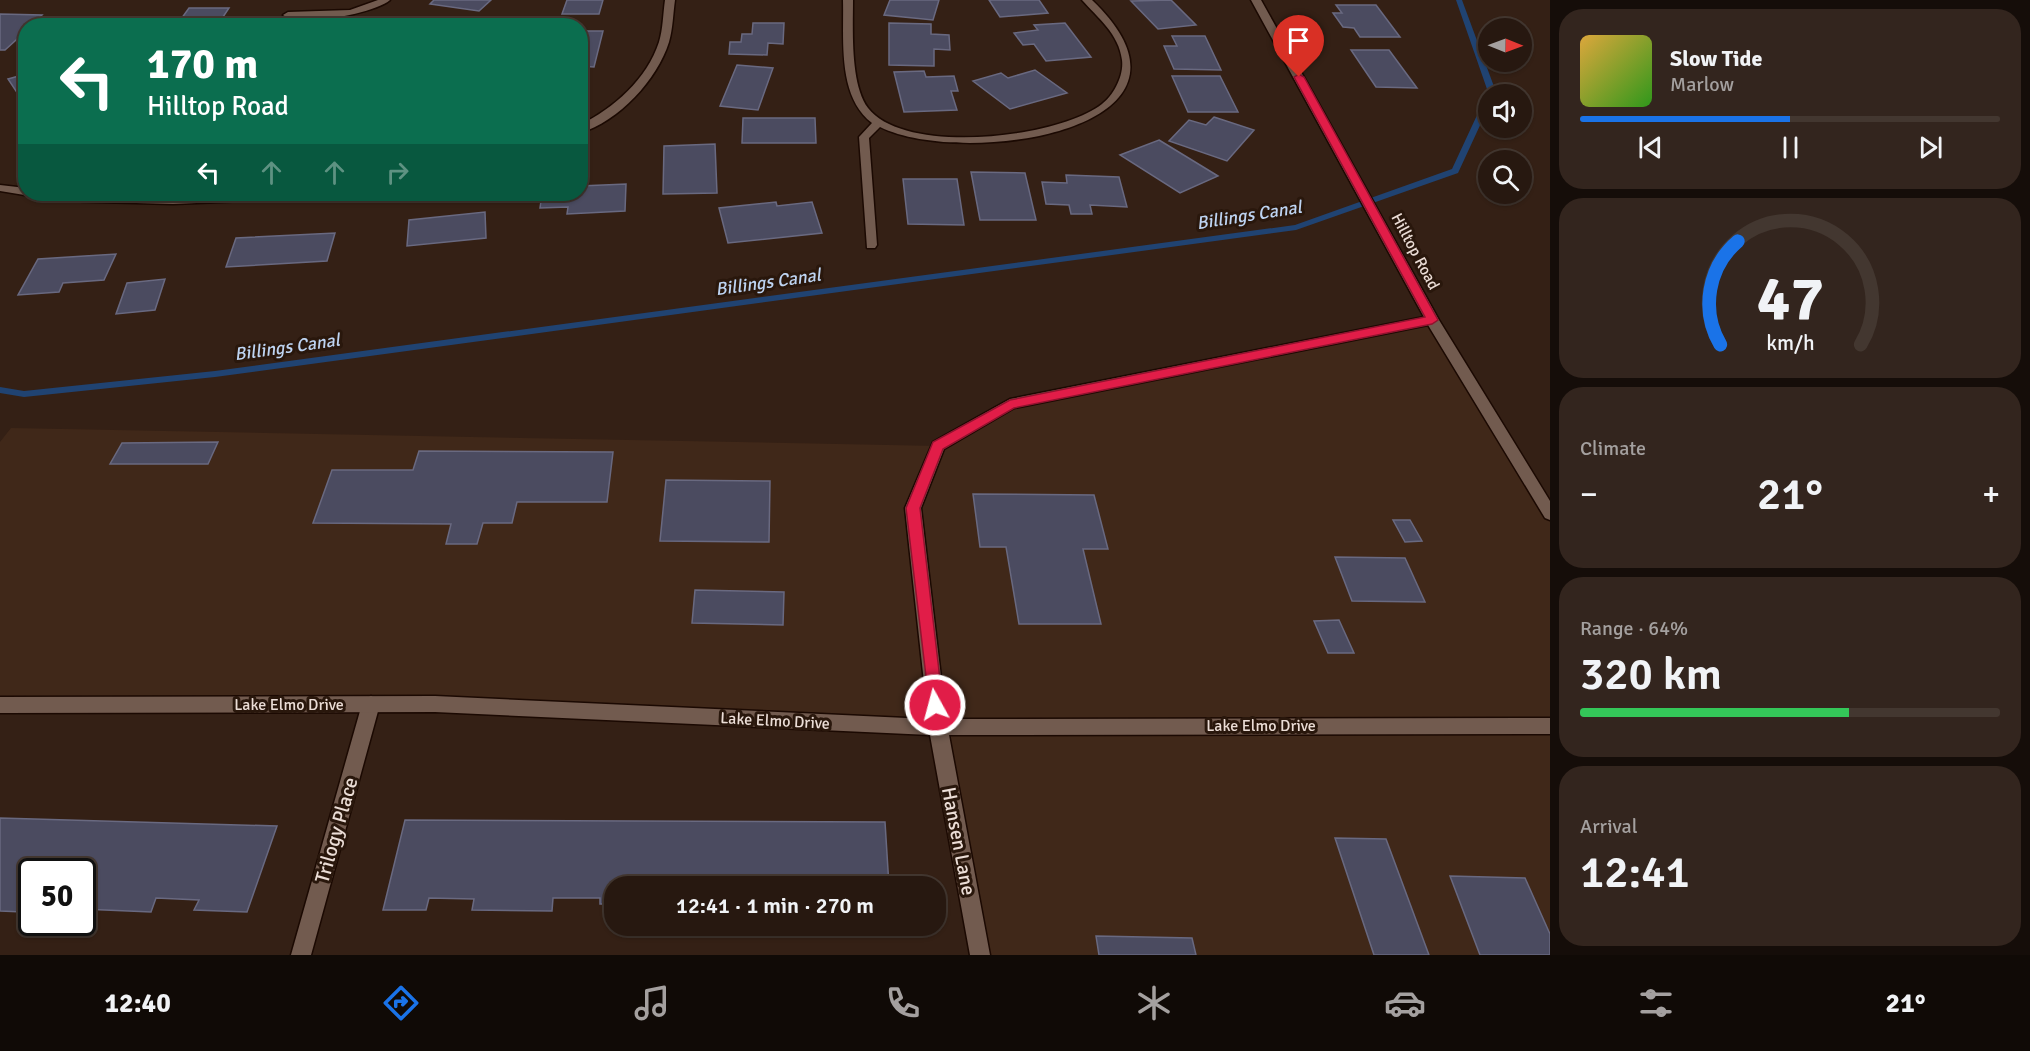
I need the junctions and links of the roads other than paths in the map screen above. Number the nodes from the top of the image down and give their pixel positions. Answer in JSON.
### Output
{"nodes":[{"id":1,"x":385,"y":0,"type":"edge"},
{"id":2,"x":670,"y":0,"type":"edge"},
{"id":3,"x":848,"y":0,"type":"edge"},
{"id":4,"x":1088,"y":0,"type":"edge"},
{"id":5,"x":1256,"y":0,"type":"edge"},
{"id":6,"x":288,"y":15,"type":"dead end"},
{"id":7,"x":879,"y":122,"type":"junction"},
{"id":8,"x":588,"y":126,"type":"edge"},
{"id":9,"x":0,"y":188,"type":"edge"},
{"id":10,"x":18,"y":191,"type":"edge"},
{"id":11,"x":871,"y":245,"type":"dead end"},
{"id":12,"x":1432,"y":320,"type":"junction"},
{"id":13,"x":1550,"y":514,"type":"edge"},
{"id":14,"x":371,"y":704,"type":"junction"},
{"id":15,"x":0,"y":705,"type":"edge"},
{"id":16,"x":1550,"y":726,"type":"edge"},
{"id":17,"x":938,"y":727,"type":"junction"},
{"id":18,"x":301,"y":955,"type":"edge"},
{"id":19,"x":980,"y":955,"type":"edge"}],
"edges":[{"from":1,"to":6,"type":"main road"},
{"from":2,"to":8,"type":"main road"},
{"from":3,"to":7,"type":"main road"},
{"from":4,"to":7,"type":"main road"},
{"from":5,"to":12,"type":"main road","name":"Hilltop Road"},
{"from":7,"to":11,"type":"main road"},
{"from":9,"to":10,"type":"main road"},
{"from":12,"to":13,"type":"main road","name":"Hilltop Road"},
{"from":12,"to":17,"type":"main road","name":"Hansen Lane"},
{"from":14,"to":15,"type":"main road","name":"Lake Elmo Drive"},
{"from":14,"to":17,"type":"main road","name":"Lake Elmo Drive"},
{"from":14,"to":18,"type":"main road","name":"Trilogy Place"},
{"from":16,"to":17,"type":"main road","name":"Lake Elmo Drive"},
{"from":17,"to":19,"type":"main road","name":"Hansen Lane"}]}
